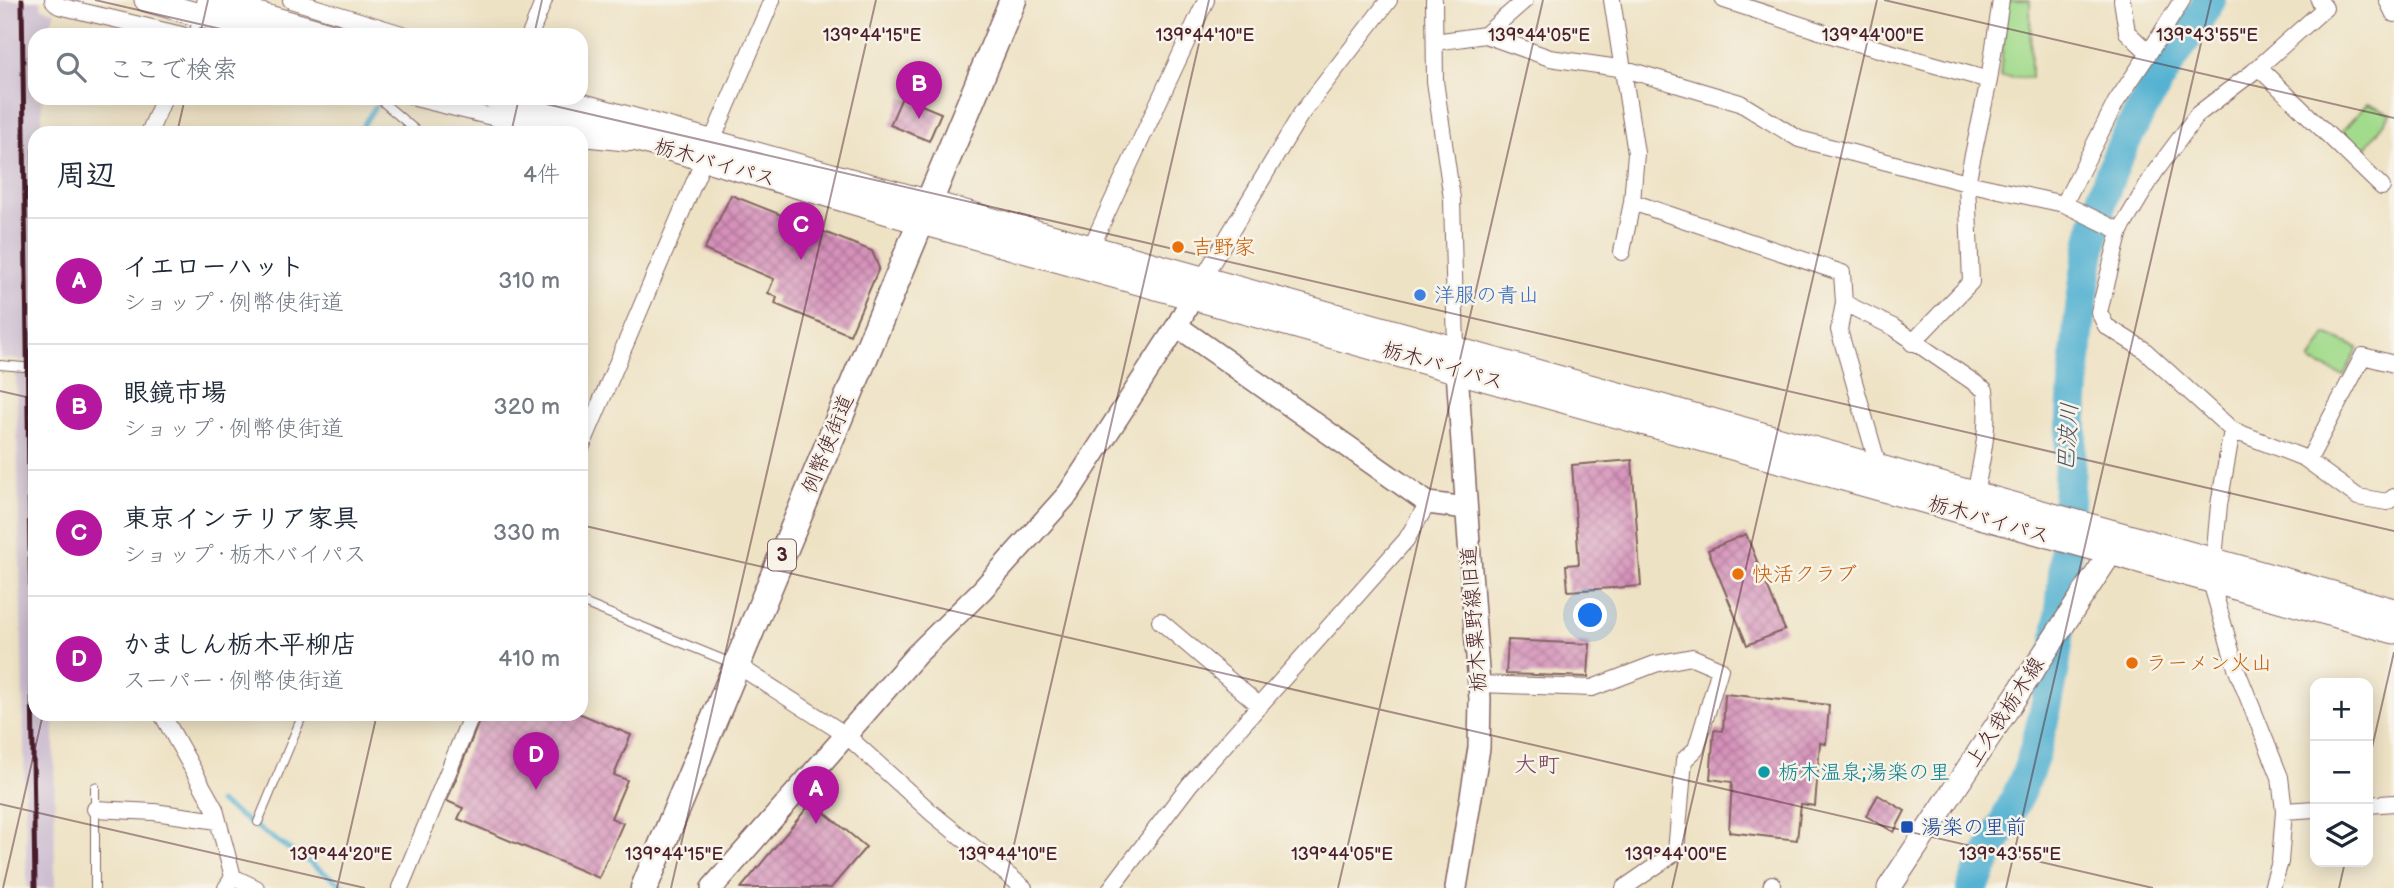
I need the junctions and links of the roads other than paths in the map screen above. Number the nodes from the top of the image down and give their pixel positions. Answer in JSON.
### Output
{"nodes":[{"id":1,"x":52,"y":0,"type":"edge"},
{"id":2,"x":146,"y":0,"type":"edge"},
{"id":3,"x":208,"y":0,"type":"edge"},
{"id":4,"x":291,"y":0,"type":"edge"},
{"id":5,"x":544,"y":0,"type":"edge"},
{"id":6,"x":772,"y":0,"type":"edge"},
{"id":7,"x":1013,"y":0,"type":"edge"},
{"id":8,"x":1206,"y":0,"type":"edge"},
{"id":9,"x":1389,"y":0,"type":"edge"},
{"id":10,"x":1434,"y":0,"type":"edge"},
{"id":11,"x":1525,"y":0,"type":"edge"},
{"id":12,"x":1612,"y":0,"type":"edge"},
{"id":13,"x":1724,"y":0,"type":"edge"},
{"id":14,"x":2001,"y":0,"type":"edge"},
{"id":15,"x":2122,"y":0,"type":"edge"},
{"id":16,"x":2182,"y":0,"type":"edge"},
{"id":17,"x":2319,"y":0,"type":"edge"},
{"id":18,"x":2387,"y":0,"type":"edge"},
{"id":19,"x":2394,"y":14,"type":"edge"},
{"id":20,"x":196,"y":25,"type":"dead end"},
{"id":21,"x":153,"y":28,"type":"edge"},
{"id":22,"x":195,"y":28,"type":"edge"},
{"id":23,"x":245,"y":28,"type":"edge"},
{"id":24,"x":308,"y":28,"type":"edge"},
{"id":25,"x":382,"y":28,"type":"edge"},
{"id":26,"x":533,"y":28,"type":"edge"},
{"id":27,"x":1485,"y":35,"type":"junction"},
{"id":28,"x":1435,"y":42,"type":"junction"},
{"id":29,"x":2149,"y":52,"type":"junction"},
{"id":30,"x":2259,"y":68,"type":"junction"},
{"id":31,"x":1625,"y":69,"type":"junction"},
{"id":32,"x":1989,"y":80,"type":"junction"},
{"id":33,"x":588,"y":101,"type":"edge"},
{"id":34,"x":161,"y":105,"type":"edge"},
{"id":35,"x":386,"y":105,"type":"edge"},
{"id":36,"x":455,"y":105,"type":"edge"},
{"id":37,"x":511,"y":105,"type":"edge"},
{"id":38,"x":613,"y":115,"type":"junction"},
{"id":39,"x":553,"y":122,"type":"edge"},
{"id":40,"x":152,"y":126,"type":"edge"},
{"id":41,"x":411,"y":126,"type":"edge"},
{"id":42,"x":571,"y":126,"type":"edge"},
{"id":43,"x":588,"y":130,"type":"edge"},
{"id":44,"x":588,"y":139,"type":"edge"},
{"id":45,"x":650,"y":144,"type":"junction"},
{"id":46,"x":708,"y":152,"type":"junction"},
{"id":47,"x":1967,"y":183,"type":"junction"},
{"id":48,"x":2382,"y":187,"type":"dead end"},
{"id":49,"x":1632,"y":202,"type":"junction"},
{"id":50,"x":2068,"y":206,"type":"junction"},
{"id":51,"x":923,"y":212,"type":"junction"},
{"id":52,"x":2113,"y":228,"type":"junction"},
{"id":53,"x":1091,"y":247,"type":"junction"},
{"id":54,"x":1622,"y":252,"type":"dead end"},
{"id":55,"x":1197,"y":287,"type":"junction"},
{"id":56,"x":1844,"y":303,"type":"junction"},
{"id":57,"x":1177,"y":326,"type":"junction"},
{"id":58,"x":1912,"y":343,"type":"junction"},
{"id":59,"x":1457,"y":359,"type":"junction"},
{"id":60,"x":2394,"y":364,"type":"edge"},
{"id":61,"x":0,"y":365,"type":"edge"},
{"id":62,"x":28,"y":367,"type":"edge"},
{"id":63,"x":2232,"y":430,"type":"junction"},
{"id":64,"x":588,"y":432,"type":"edge"},
{"id":65,"x":2308,"y":461,"type":"junction"},
{"id":66,"x":1879,"y":468,"type":"junction"},
{"id":67,"x":1975,"y":494,"type":"junction"},
{"id":68,"x":2394,"y":497,"type":"edge"},
{"id":69,"x":1428,"y":503,"type":"junction"},
{"id":70,"x":1466,"y":508,"type":"junction"},
{"id":71,"x":2043,"y":524,"type":"junction"},
{"id":72,"x":2103,"y":541,"type":"junction"},
{"id":73,"x":2213,"y":571,"type":"junction"},
{"id":74,"x":588,"y":605,"type":"edge"},
{"id":75,"x":2394,"y":610,"type":"edge"},
{"id":76,"x":1160,"y":621,"type":"dead end"},
{"id":77,"x":2394,"y":632,"type":"edge"},
{"id":78,"x":737,"y":665,"type":"junction"},
{"id":79,"x":1479,"y":684,"type":"junction"},
{"id":80,"x":1260,"y":706,"type":"junction"},
{"id":81,"x":166,"y":721,"type":"edge"},
{"id":82,"x":300,"y":721,"type":"edge"},
{"id":83,"x":469,"y":721,"type":"edge"},
{"id":84,"x":846,"y":735,"type":"junction"},
{"id":85,"x":95,"y":787,"type":"dead end"},
{"id":86,"x":2394,"y":803,"type":"edge"},
{"id":87,"x":2373,"y":805,"type":"edge"},
{"id":88,"x":95,"y":809,"type":"junction"},
{"id":89,"x":2310,"y":809,"type":"edge"},
{"id":90,"x":2284,"y":811,"type":"junction"},
{"id":91,"x":218,"y":821,"type":"junction"},
{"id":92,"x":258,"y":822,"type":"dead end"},
{"id":93,"x":230,"y":882,"type":"edge"},
{"id":94,"x":95,"y":888,"type":"edge"},
{"id":95,"x":256,"y":888,"type":"edge"},
{"id":96,"x":400,"y":888,"type":"edge"},
{"id":97,"x":644,"y":888,"type":"edge"},
{"id":98,"x":712,"y":888,"type":"edge"},
{"id":99,"x":1024,"y":888,"type":"edge"},
{"id":100,"x":1111,"y":888,"type":"edge"},
{"id":101,"x":1456,"y":888,"type":"edge"},
{"id":102,"x":1624,"y":888,"type":"edge"},
{"id":103,"x":1889,"y":888,"type":"edge"},
{"id":104,"x":2272,"y":888,"type":"edge"}],
"edges":[{"from":1,"to":21,"type":"street"},
{"from":2,"to":23,"type":"main road"},
{"from":3,"to":24,"type":"main road"},
{"from":4,"to":25,"type":"street"},
{"from":5,"to":26,"type":"street"},
{"from":6,"to":46,"type":"street"},
{"from":7,"to":51,"type":"main road","name":"例幣使街道","number":"3"},
{"from":8,"to":53,"type":"street"},
{"from":9,"to":55,"type":"street"},
{"from":10,"to":28,"type":"street"},
{"from":11,"to":27,"type":"street"},
{"from":12,"to":31,"type":"street"},
{"from":13,"to":32,"type":"street"},
{"from":14,"to":32,"type":"street"},
{"from":15,"to":29,"type":"street"},
{"from":16,"to":29,"type":"street"},
{"from":17,"to":30,"type":"street"},
{"from":18,"to":19,"type":"street"},
{"from":20,"to":22,"type":"lane"},
{"from":27,"to":28,"type":"street"},
{"from":27,"to":31,"type":"street"},
{"from":28,"to":59,"type":"street"},
{"from":29,"to":50,"type":"street"},
{"from":30,"to":48,"type":"street"},
{"from":30,"to":52,"type":"street"},
{"from":31,"to":47,"type":"street"},
{"from":31,"to":49,"type":"street"},
{"from":32,"to":47,"type":"street"},
{"from":33,"to":38,"type":"street"},
{"from":34,"to":40,"type":"street"},
{"from":35,"to":41,"type":"lane"},
{"from":36,"to":39,"type":"street"},
{"from":37,"to":39,"type":"main road","name":"栃木バイパス"},
{"from":38,"to":39,"type":"main road","name":"栃木バイパス"},
{"from":38,"to":46,"type":"main road","name":"栃木バイパス"},
{"from":39,"to":42,"type":"main road","name":"栃木バイパス"},
{"from":43,"to":45,"type":"main road","name":"栃木バイパス"},
{"from":44,"to":45,"type":"street"},
{"from":45,"to":46,"type":"main road","name":"栃木バイパス"},
{"from":46,"to":51,"type":"main road","name":"栃木バイパス"},
{"from":46,"to":64,"type":"street"},
{"from":47,"to":50,"type":"street"},
{"from":47,"to":58,"type":"street"},
{"from":49,"to":54,"type":"street"},
{"from":49,"to":56,"type":"street"},
{"from":50,"to":52,"type":"street"},
{"from":51,"to":53,"type":"main road","name":"栃木バイパス"},
{"from":51,"to":55,"type":"main road","name":"栃木バイパス"},
{"from":51,"to":78,"type":"main road","name":"例幣使街道","number":"3"},
{"from":52,"to":63,"type":"street"},
{"from":53,"to":55,"type":"main road","name":"栃木バイパス"},
{"from":55,"to":57,"type":"street"},
{"from":55,"to":59,"type":"main road","name":"栃木バイパス"},
{"from":56,"to":58,"type":"street"},
{"from":56,"to":66,"type":"street"},
{"from":57,"to":69,"type":"street"},
{"from":57,"to":84,"type":"street"},
{"from":58,"to":67,"type":"street"},
{"from":59,"to":66,"type":"main road","name":"栃木バイパス"},
{"from":59,"to":70,"type":"street","name":"栃木粟野線旧道"},
{"from":59,"to":71,"type":"main road","name":"栃木バイパス"},
{"from":60,"to":65,"type":"street"},
{"from":61,"to":62,"type":"lane"},
{"from":63,"to":65,"type":"street"},
{"from":63,"to":73,"type":"street"},
{"from":65,"to":68,"type":"street"},
{"from":66,"to":67,"type":"main road","name":"栃木バイパス"},
{"from":67,"to":71,"type":"main road","name":"栃木バイパス"},
{"from":69,"to":70,"type":"street"},
{"from":69,"to":80,"type":"street"},
{"from":70,"to":79,"type":"street","name":"栃木粟野線旧道"},
{"from":71,"to":72,"type":"main road","name":"栃木バイパス"},
{"from":72,"to":73,"type":"main road","name":"栃木バイパス"},
{"from":72,"to":103,"type":"main road","name":"上久我栃木線"},
{"from":73,"to":75,"type":"main road","name":"栃木バイパス"},
{"from":73,"to":77,"type":"main road","name":"栃木バイパス"},
{"from":73,"to":90,"type":"street"},
{"from":74,"to":78,"type":"lane"},
{"from":76,"to":80,"type":"street"},
{"from":78,"to":84,"type":"street"},
{"from":78,"to":97,"type":"main road","name":"例幣使街道","number":"3"},
{"from":79,"to":101,"type":"street","name":"栃木粟野線旧道"},
{"from":79,"to":102,"type":"street"},
{"from":80,"to":100,"type":"street"},
{"from":81,"to":91,"type":"street"},
{"from":82,"to":92,"type":"lane"},
{"from":83,"to":96,"type":"street"},
{"from":84,"to":98,"type":"street"},
{"from":84,"to":99,"type":"street"},
{"from":85,"to":88,"type":"lane"},
{"from":86,"to":87,"type":"street"},
{"from":88,"to":91,"type":"street"},
{"from":88,"to":94,"type":"lane"},
{"from":89,"to":90,"type":"street"},
{"from":90,"to":104,"type":"street"},
{"from":91,"to":93,"type":"street"},
{"from":93,"to":95,"type":"street"}]}
